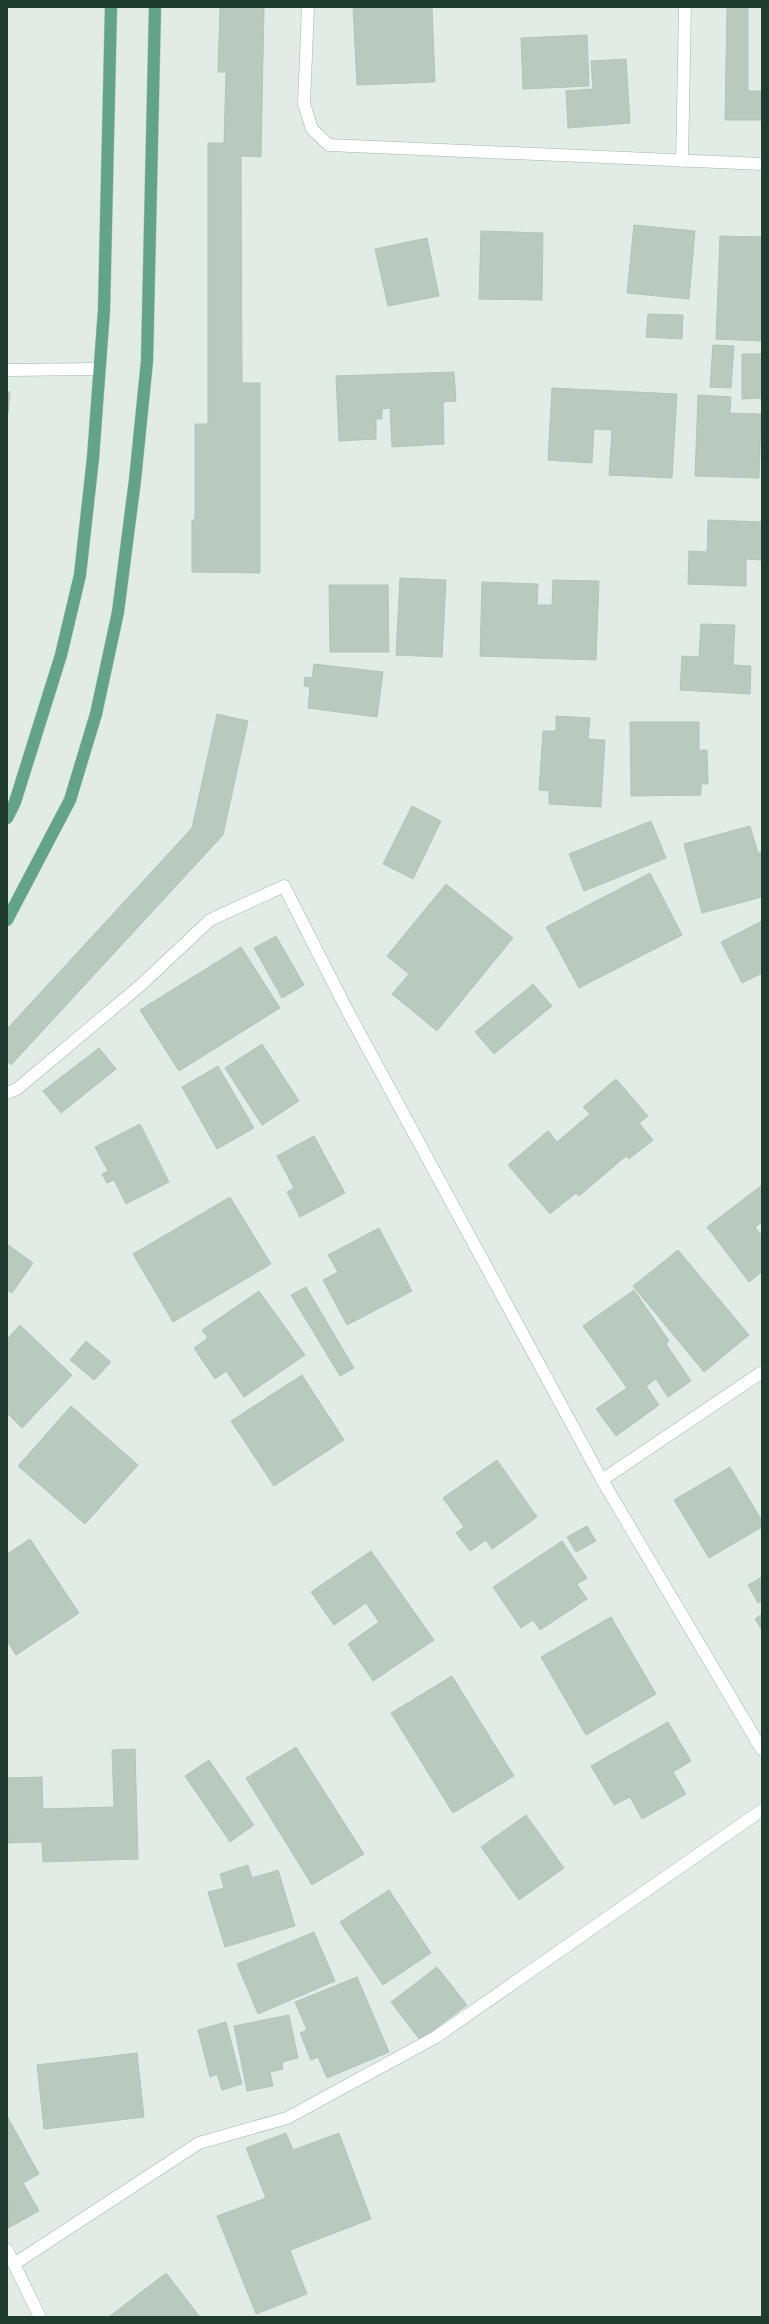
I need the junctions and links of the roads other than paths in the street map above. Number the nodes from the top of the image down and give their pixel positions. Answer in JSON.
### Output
{"nodes":[{"id":1,"x":111,"y":7,"type":"edge"},
{"id":2,"x":155,"y":7,"type":"edge"},
{"id":3,"x":308,"y":7,"type":"edge"},
{"id":4,"x":685,"y":7,"type":"edge"},
{"id":5,"x":682,"y":162,"type":"junction"},
{"id":6,"x":762,"y":164,"type":"edge"},
{"id":7,"x":99,"y":369,"type":"junction"},
{"id":8,"x":7,"y":370,"type":"edge"},
{"id":9,"x":7,"y":818,"type":"edge"},
{"id":10,"x":7,"y":920,"type":"edge"},
{"id":11,"x":7,"y":1093,"type":"edge"},
{"id":12,"x":762,"y":1372,"type":"edge"},
{"id":13,"x":602,"y":1480,"type":"junction"},
{"id":14,"x":762,"y":1750,"type":"edge"},
{"id":15,"x":762,"y":1810,"type":"edge"},
{"id":16,"x":7,"y":2250,"type":"edge"},
{"id":17,"x":14,"y":2264,"type":"junction"},
{"id":18,"x":40,"y":2317,"type":"edge"}],
"edges":[{"from":1,"to":7,"type":"main road"},
{"from":2,"to":10,"type":"main road"},
{"from":3,"to":5,"type":"street"},
{"from":4,"to":5,"type":"street"},
{"from":5,"to":6,"type":"street"},
{"from":7,"to":8,"type":"street"},
{"from":7,"to":9,"type":"main road"},
{"from":11,"to":13,"type":"street"},
{"from":12,"to":13,"type":"street"},
{"from":13,"to":14,"type":"street"},
{"from":15,"to":17,"type":"street"},
{"from":16,"to":17,"type":"street"},
{"from":17,"to":18,"type":"street"}]}
